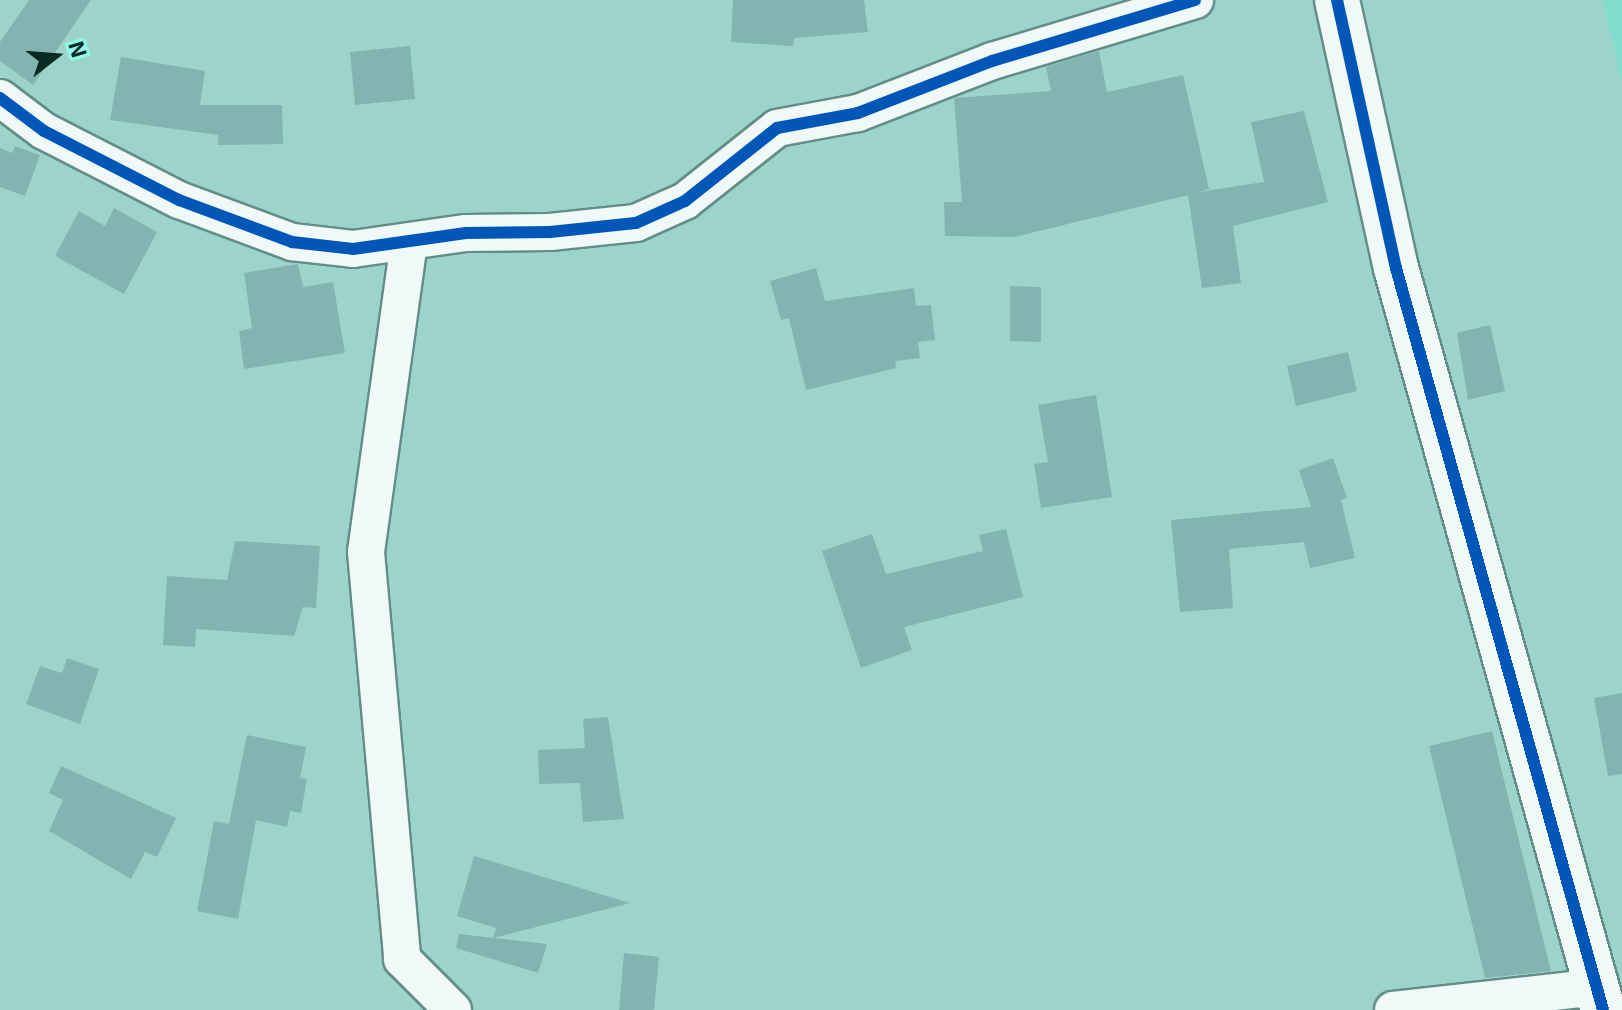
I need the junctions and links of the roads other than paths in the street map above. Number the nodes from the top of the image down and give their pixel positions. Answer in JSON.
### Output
{"nodes":[{"id":1,"x":1195,"y":0,"type":"edge"},
{"id":2,"x":1337,"y":0,"type":"edge"},
{"id":3,"x":0,"y":98,"type":"edge"},
{"id":4,"x":409,"y":242,"type":"junction"},
{"id":5,"x":1601,"y":999,"type":"edge"},
{"id":6,"x":453,"y":1010,"type":"edge"},
{"id":7,"x":1393,"y":1010,"type":"edge"}],
"edges":[{"from":1,"to":4,"type":"street"},
{"from":2,"to":5,"type":"street"},
{"from":3,"to":4,"type":"street"},
{"from":4,"to":6,"type":"street"},
{"from":5,"to":7,"type":"street"}]}
